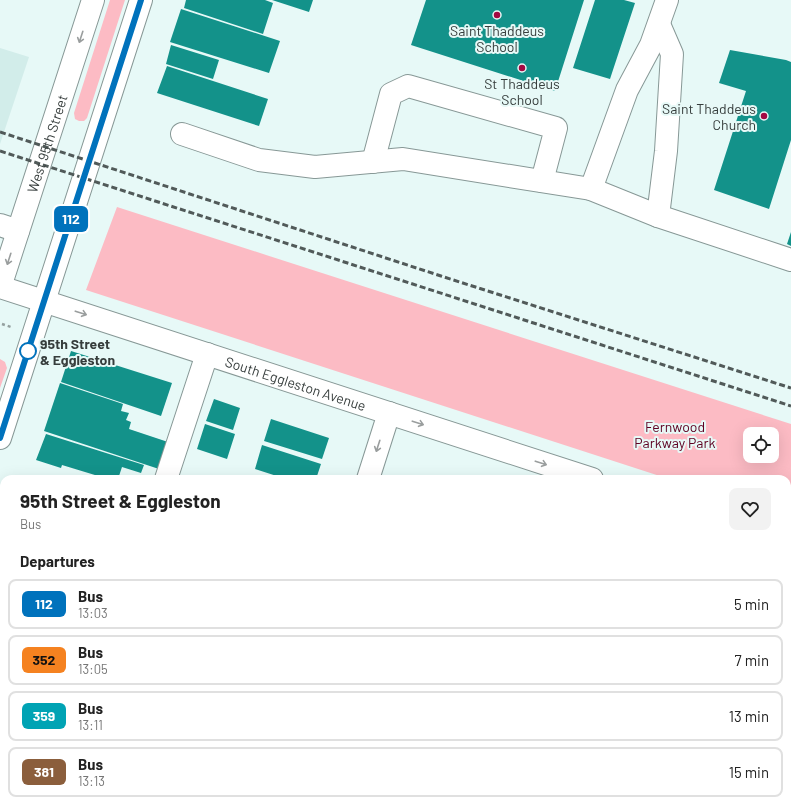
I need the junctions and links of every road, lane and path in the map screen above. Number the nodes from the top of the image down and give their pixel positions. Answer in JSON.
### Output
{"nodes":[{"id":1,"x":93,"y":0,"type":"edge"},
{"id":2,"x":141,"y":0,"type":"edge"},
{"id":3,"x":667,"y":0,"type":"edge"},
{"id":4,"x":658,"y":24,"type":"junction"},
{"id":5,"x":182,"y":134,"type":"dead end"},
{"id":6,"x":373,"y":162,"type":"junction"},
{"id":7,"x":542,"y":181,"type":"junction"},
{"id":8,"x":591,"y":189,"type":"junction"},
{"id":9,"x":658,"y":216,"type":"junction"},
{"id":10,"x":9,"y":228,"type":"edge"},
{"id":11,"x":791,"y":260,"type":"edge"},
{"id":12,"x":0,"y":287,"type":"edge"},
{"id":13,"x":44,"y":301,"type":"junction"},
{"id":14,"x":207,"y":354,"type":"junction"},
{"id":15,"x":389,"y":413,"type":"junction"},
{"id":16,"x":0,"y":438,"type":"edge"},
{"id":17,"x":167,"y":475,"type":"edge"},
{"id":18,"x":369,"y":475,"type":"edge"},
{"id":19,"x":574,"y":475,"type":"edge"}],
"edges":[{"from":1,"to":10,"type":"main road","name":"West 95th Street","one_way":true},
{"from":2,"to":13,"type":"main road"},
{"from":3,"to":4,"type":"main road"},
{"from":4,"to":8,"type":"main road"},
{"from":4,"to":9,"type":"main road"},
{"from":5,"to":6,"type":"main road"},
{"from":6,"to":7,"type":"main road"},
{"from":6,"to":7,"type":"main road"},
{"from":7,"to":8,"type":"main road"},
{"from":8,"to":9,"type":"main road"},
{"from":9,"to":11,"type":"main road"},
{"from":10,"to":12,"type":"main road","name":"West 95th Street","one_way":true},
{"from":12,"to":13,"type":"main road","name":"South Eggleston Avenue"},
{"from":13,"to":14,"type":"main road","name":"South Eggleston Avenue","one_way":true},
{"from":13,"to":16,"type":"main road"},
{"from":14,"to":15,"type":"main road","name":"South Eggleston Avenue"},
{"from":14,"to":17,"type":"main road"},
{"from":15,"to":18,"type":"main road","one_way":true},
{"from":15,"to":19,"type":"main road","name":"South Eggleston Avenue","one_way":true}]}
